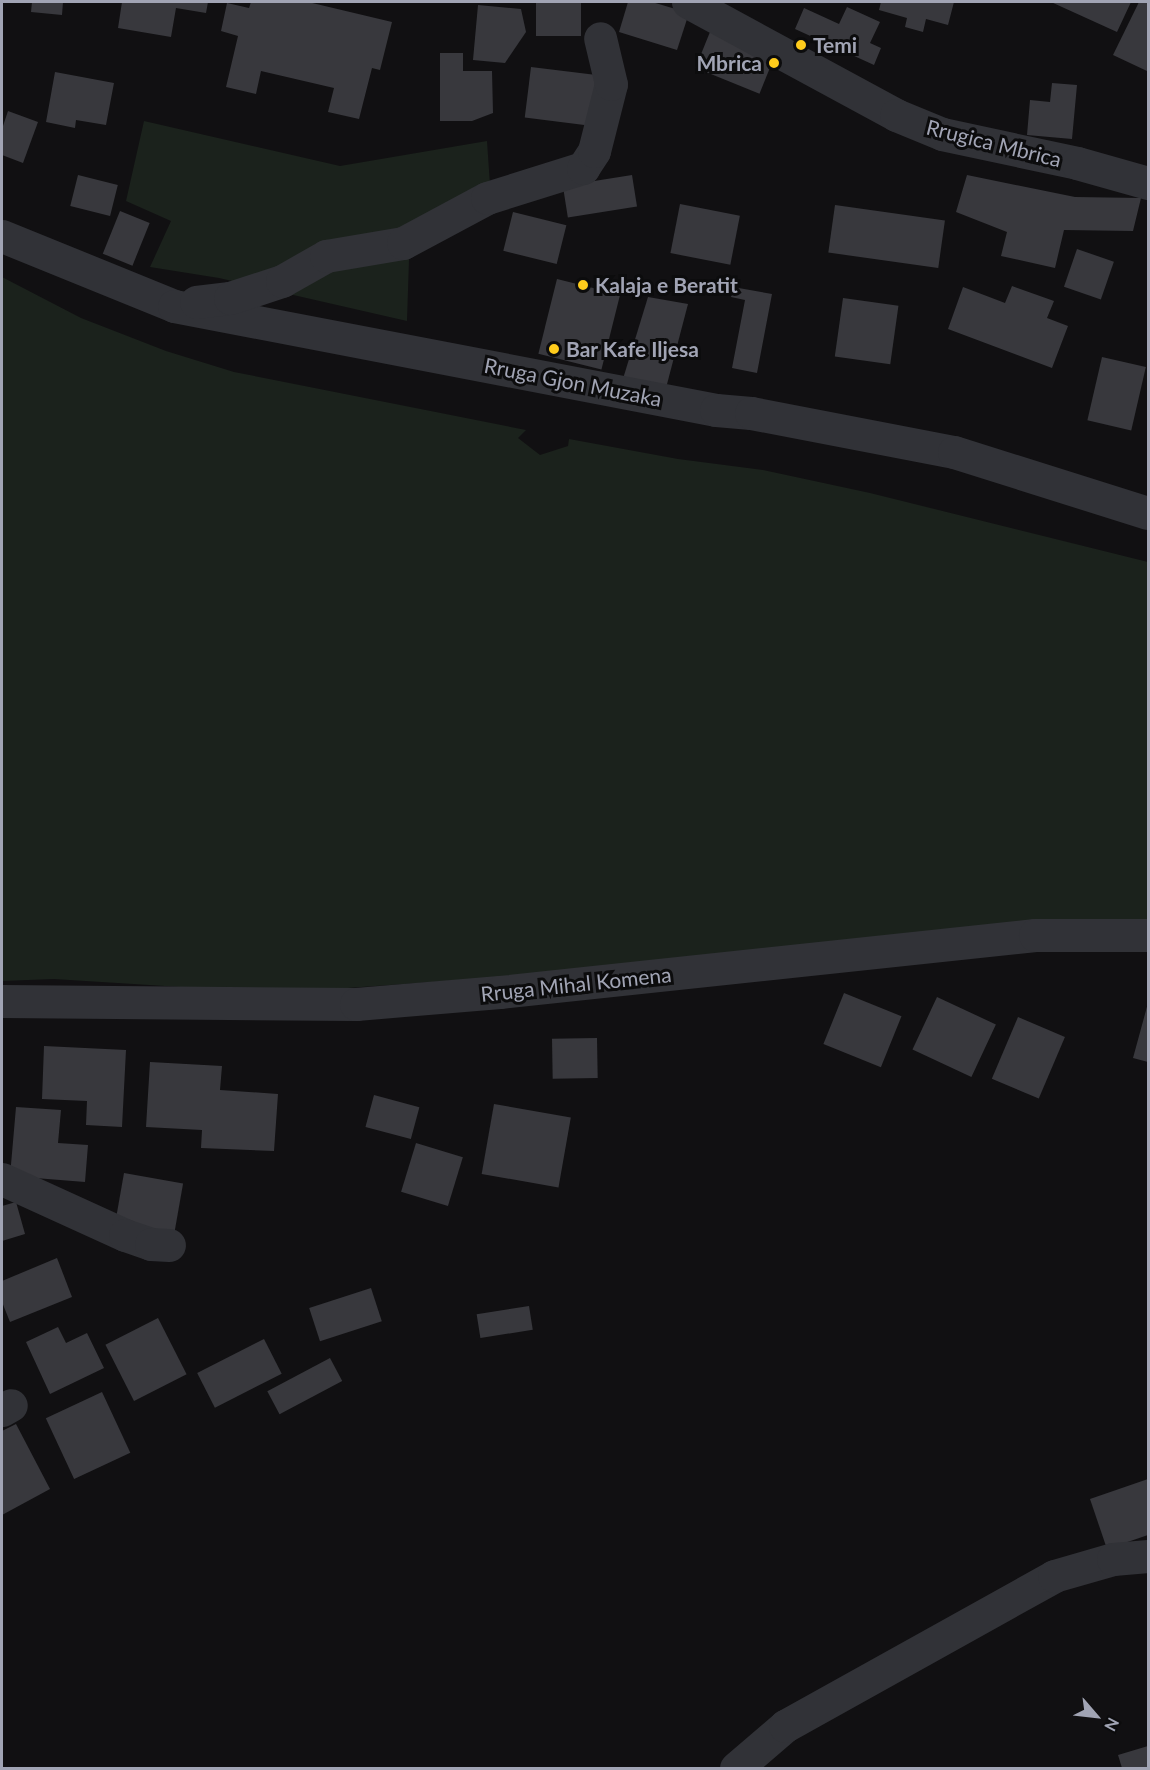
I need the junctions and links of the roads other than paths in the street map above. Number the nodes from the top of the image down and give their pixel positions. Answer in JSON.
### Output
{"nodes":[{"id":1,"x":688,"y":2,"type":"edge"},
{"id":2,"x":600,"y":38,"type":"dead end"},
{"id":3,"x":1149,"y":183,"type":"edge"},
{"id":4,"x":2,"y":236,"type":"edge"},
{"id":5,"x":174,"y":306,"type":"junction"},
{"id":6,"x":1149,"y":513,"type":"edge"},
{"id":7,"x":1149,"y":935,"type":"edge"},
{"id":8,"x":2,"y":1001,"type":"edge"},
{"id":9,"x":2,"y":1179,"type":"edge"},
{"id":10,"x":169,"y":1245,"type":"dead end"},
{"id":11,"x":1149,"y":1556,"type":"edge"},
{"id":12,"x":736,"y":1768,"type":"edge"}],
"edges":[{"from":1,"to":3,"type":"street","name":"Rrugica Mbrica"},
{"from":2,"to":5,"type":"street"},
{"from":4,"to":5,"type":"street","name":"Rruga Gjon Muzaka"},
{"from":5,"to":6,"type":"street","name":"Rruga Gjon Muzaka"},
{"from":7,"to":8,"type":"street","name":"Rruga Mihal Komena"},
{"from":9,"to":10,"type":"street"},
{"from":11,"to":12,"type":"street"}]}
